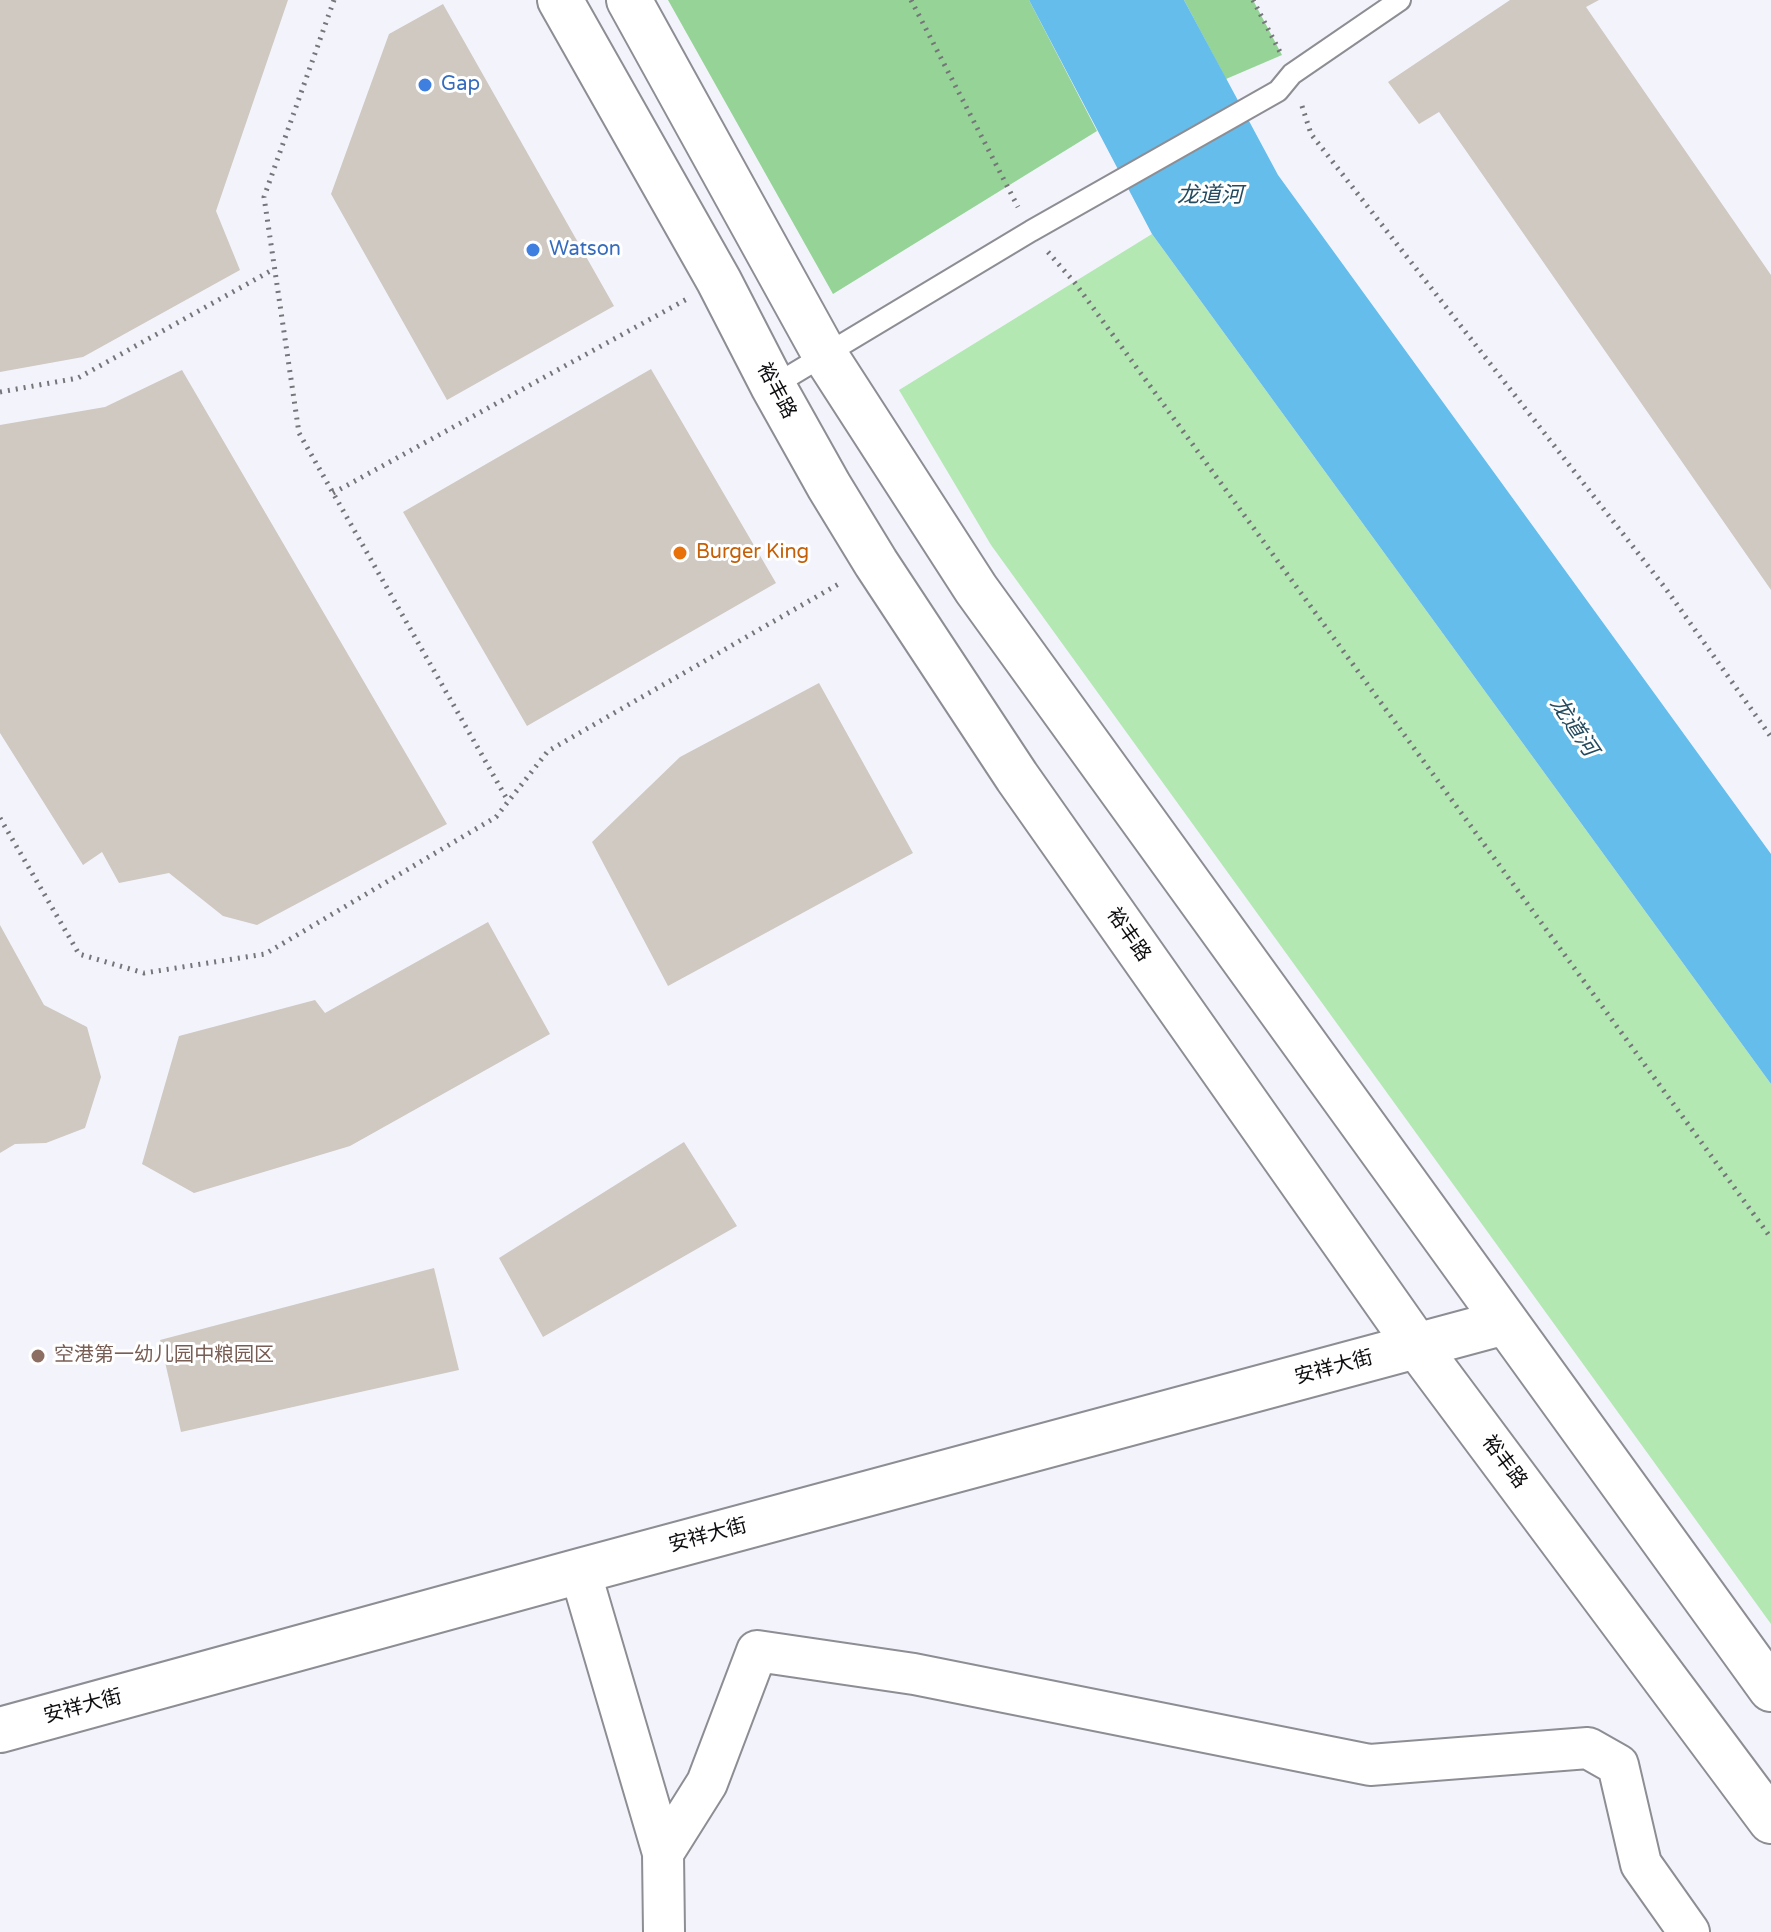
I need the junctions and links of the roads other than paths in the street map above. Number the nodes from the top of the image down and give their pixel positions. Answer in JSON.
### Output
{"nodes":[{"id":1,"x":560,"y":0,"type":"edge"},
{"id":2,"x":629,"y":0,"type":"edge"},
{"id":3,"x":1400,"y":0,"type":"edge"},
{"id":4,"x":825,"y":355,"type":"junction"},
{"id":5,"x":773,"y":386,"type":"junction"},
{"id":6,"x":1505,"y":1322,"type":"junction"},
{"id":7,"x":1417,"y":1346,"type":"junction"},
{"id":8,"x":580,"y":1571,"type":"junction"},
{"id":9,"x":1771,"y":1689,"type":"edge"},
{"id":10,"x":0,"y":1730,"type":"edge"},
{"id":11,"x":1771,"y":1821,"type":"edge"},
{"id":12,"x":663,"y":1853,"type":"junction"},
{"id":13,"x":664,"y":1932,"type":"edge"},
{"id":14,"x":1689,"y":1932,"type":"edge"}],
"edges":[{"from":1,"to":5,"type":"street","name":"裕丰路"},
{"from":2,"to":4,"type":"street"},
{"from":3,"to":4,"type":"lane"},
{"from":4,"to":5,"type":"lane"},
{"from":4,"to":6,"type":"street"},
{"from":5,"to":7,"type":"street","name":"裕丰路"},
{"from":6,"to":7,"type":"street","name":"安祥大街"},
{"from":6,"to":9,"type":"street"},
{"from":7,"to":8,"type":"street","name":"安祥大街"},
{"from":7,"to":11,"type":"street","name":"裕丰路"},
{"from":8,"to":10,"type":"street","name":"安祥大街"},
{"from":8,"to":12,"type":"street"},
{"from":12,"to":13,"type":"street"},
{"from":12,"to":14,"type":"street"}]}
